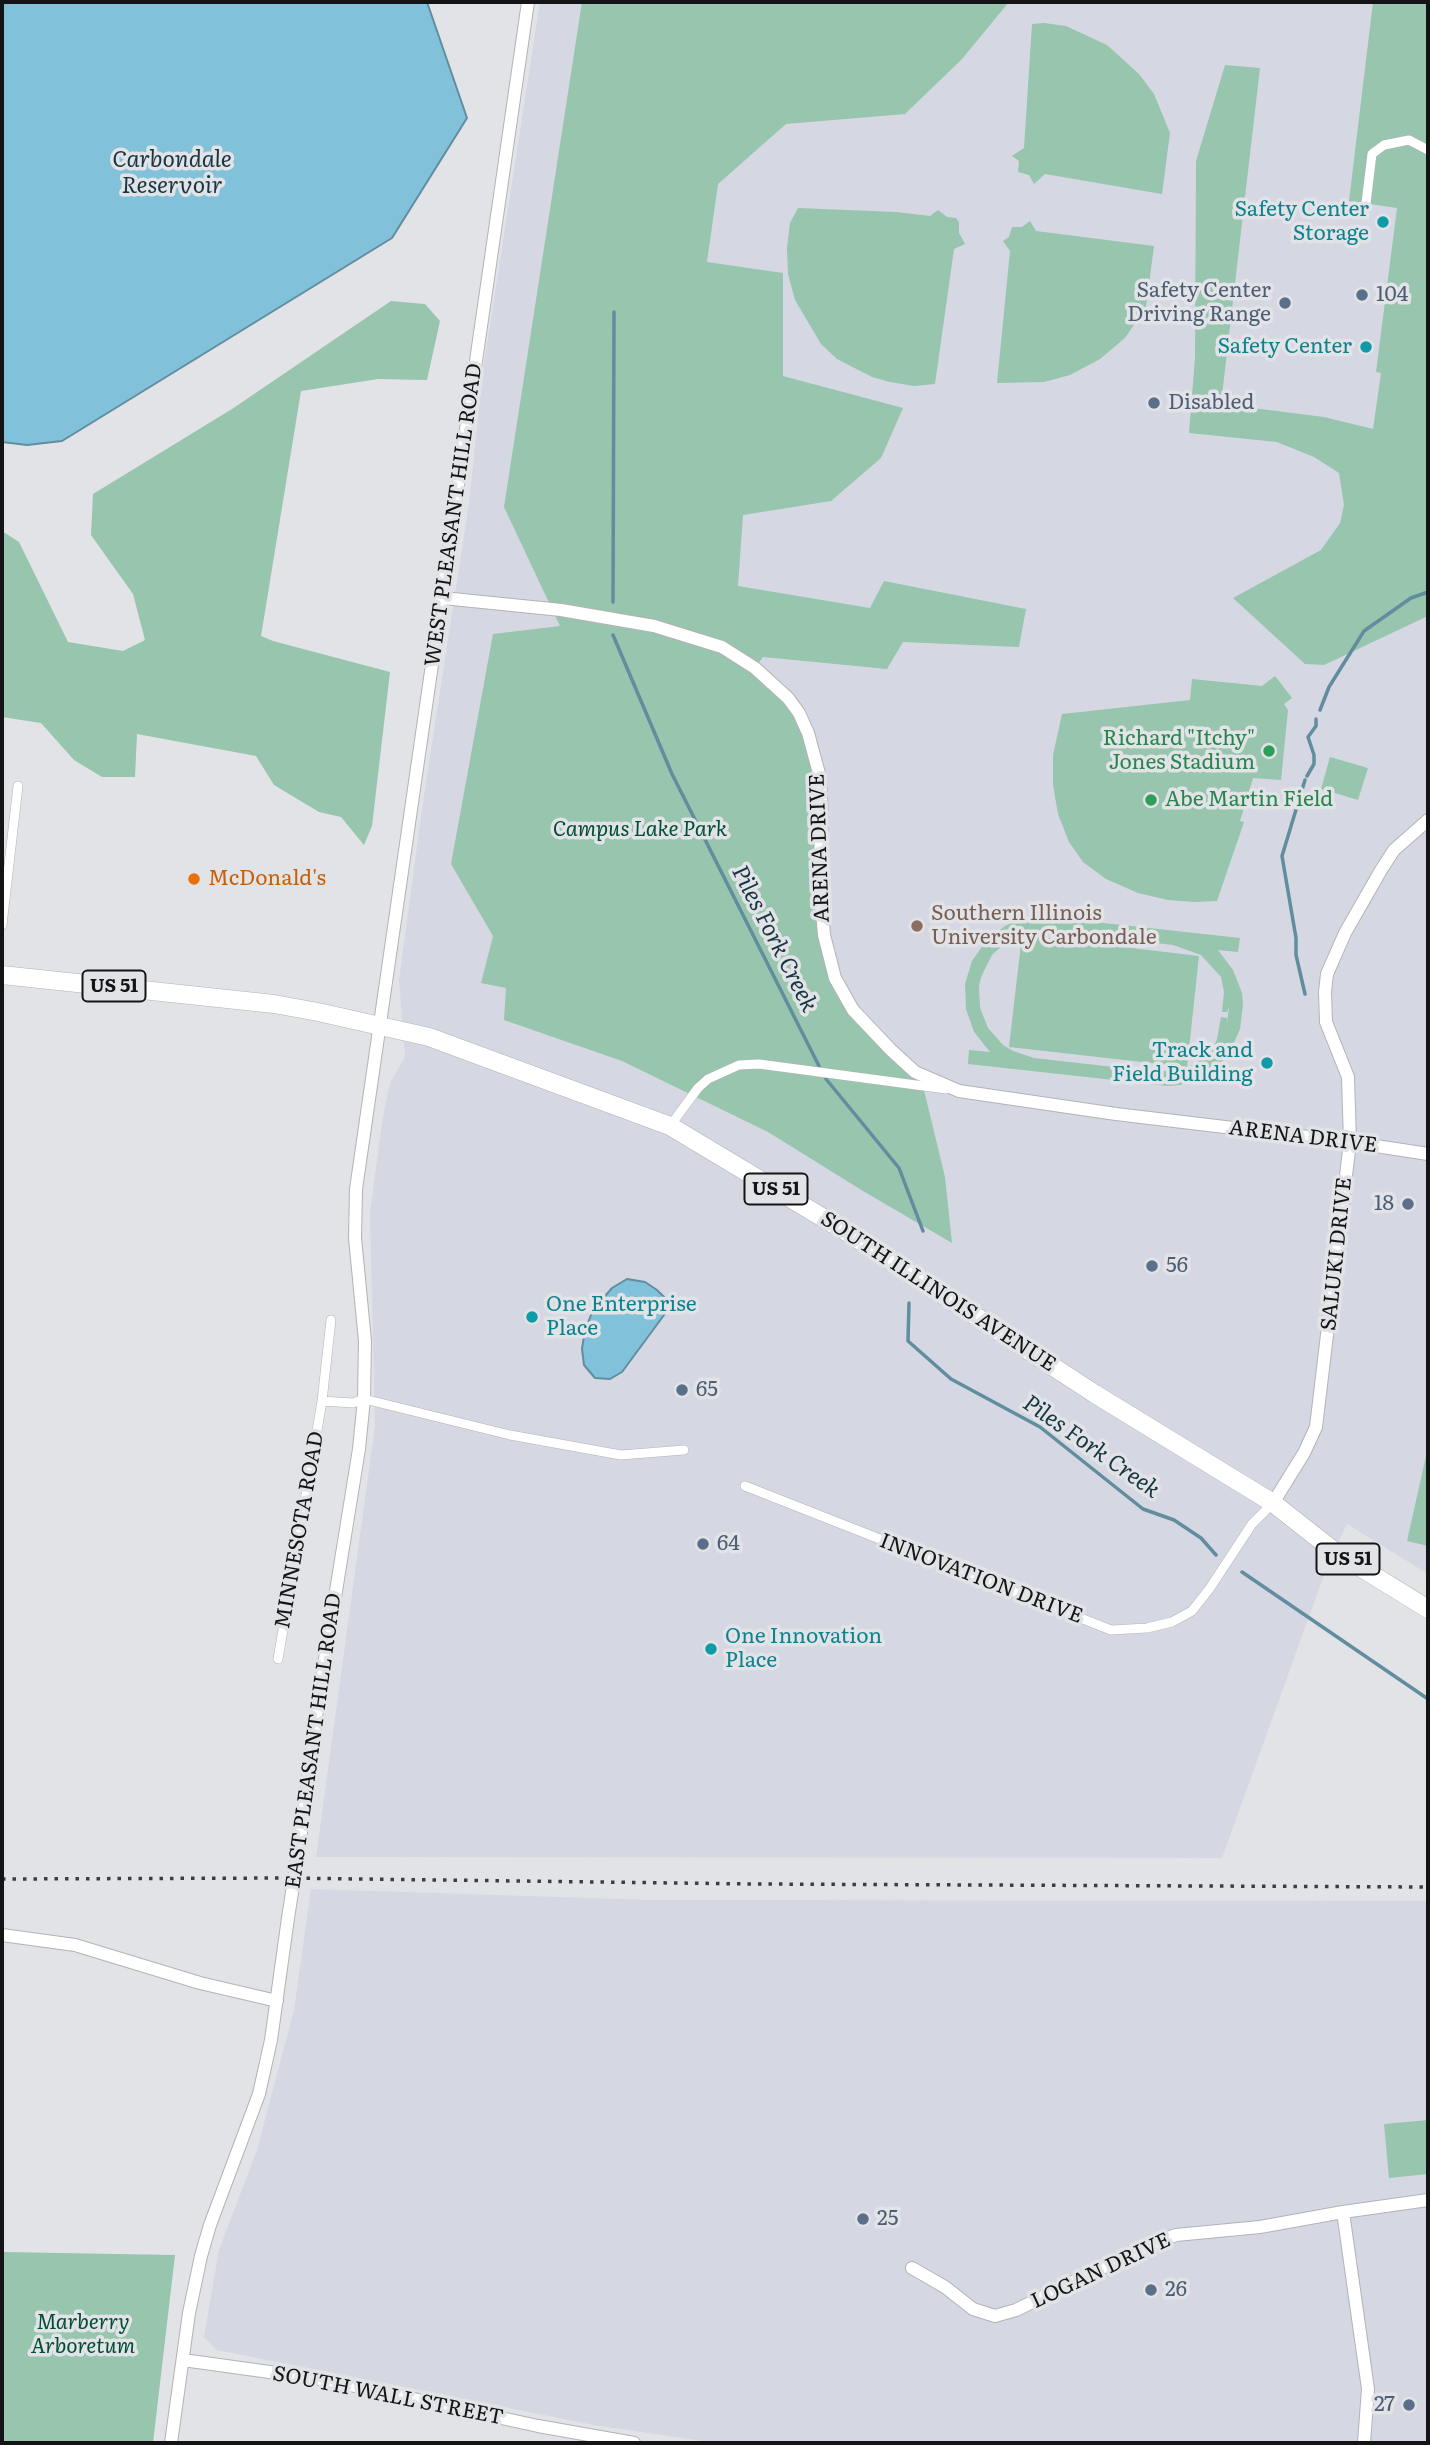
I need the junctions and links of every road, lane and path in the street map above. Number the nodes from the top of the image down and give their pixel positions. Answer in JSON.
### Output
{"nodes":[{"id":1,"x":528,"y":2,"type":"edge"},
{"id":2,"x":1428,"y":150,"type":"edge"},
{"id":3,"x":1366,"y":204,"type":"dead end"},
{"id":4,"x":443,"y":598,"type":"junction"},
{"id":5,"x":18,"y":786,"type":"dead end"},
{"id":6,"x":1428,"y":820,"type":"edge"},
{"id":7,"x":2,"y":925,"type":"edge"},
{"id":8,"x":2,"y":975,"type":"edge"},
{"id":9,"x":378,"y":1027,"type":"junction"},
{"id":10,"x":958,"y":1091,"type":"junction"},
{"id":11,"x":670,"y":1126,"type":"junction"},
{"id":12,"x":1350,"y":1142,"type":"junction"},
{"id":13,"x":1428,"y":1154,"type":"edge"},
{"id":14,"x":331,"y":1320,"type":"dead end"},
{"id":15,"x":365,"y":1399,"type":"junction"},
{"id":16,"x":322,"y":1401,"type":"junction"},
{"id":17,"x":684,"y":1450,"type":"dead end"},
{"id":18,"x":745,"y":1486,"type":"dead end"},
{"id":19,"x":1273,"y":1503,"type":"junction"},
{"id":20,"x":1428,"y":1609,"type":"edge"},
{"id":21,"x":278,"y":1660,"type":"dead end"},
{"id":22,"x":2,"y":1936,"type":"edge"},
{"id":23,"x":277,"y":2001,"type":"junction"},
{"id":24,"x":1428,"y":2200,"type":"edge"},
{"id":25,"x":1343,"y":2212,"type":"junction"},
{"id":26,"x":912,"y":2267,"type":"dead end"},
{"id":27,"x":183,"y":2360,"type":"junction"},
{"id":28,"x":171,"y":2443,"type":"edge"},
{"id":29,"x":634,"y":2443,"type":"edge"},
{"id":30,"x":1364,"y":2443,"type":"edge"}],
"edges":[{"from":1,"to":4,"type":"street","name":"WEST PLEASANT HILL ROAD"},
{"from":2,"to":3,"type":"street"},
{"from":4,"to":9,"type":"street","name":"WEST PLEASANT HILL ROAD"},
{"from":4,"to":10,"type":"street","name":"ARENA DRIVE"},
{"from":5,"to":7,"type":"street"},
{"from":6,"to":12,"type":"street","name":"SALUKI DRIVE"},
{"from":8,"to":9,"type":"highway","name":"SOUTH ILLINOIS AVENUE","number":"US 51"},
{"from":9,"to":11,"type":"highway","name":"SOUTH ILLINOIS AVENUE","number":"US 51"},
{"from":9,"to":15,"type":"street","name":"EAST PLEASANT HILL ROAD"},
{"from":10,"to":11,"type":"street"},
{"from":10,"to":12,"type":"street","name":"ARENA DRIVE"},
{"from":11,"to":19,"type":"highway","name":"SOUTH ILLINOIS AVENUE","number":"US 51"},
{"from":12,"to":13,"type":"street","name":"ARENA DRIVE"},
{"from":12,"to":19,"type":"street","name":"SALUKI DRIVE"},
{"from":14,"to":16,"type":"street","name":"MINNESOTA ROAD"},
{"from":15,"to":16,"type":"street","name":"MINNESOTA ROAD"},
{"from":15,"to":17,"type":"street"},
{"from":15,"to":23,"type":"street","name":"EAST PLEASANT HILL ROAD","bridge":true},
{"from":16,"to":21,"type":"street","name":"MINNESOTA ROAD"},
{"from":18,"to":19,"type":"street","name":"INNOVATION DRIVE"},
{"from":19,"to":20,"type":"highway","name":"SOUTH ILLINOIS AVENUE","number":"US 51"},
{"from":22,"to":23,"type":"street"},
{"from":23,"to":27,"type":"street","name":"EAST PLEASANT HILL ROAD"},
{"from":24,"to":25,"type":"street","name":"LOGAN DRIVE"},
{"from":25,"to":26,"type":"street","name":"LOGAN DRIVE"},
{"from":25,"to":30,"type":"street"},
{"from":27,"to":28,"type":"street","name":"EAST PLEASANT HILL ROAD"},
{"from":27,"to":29,"type":"street","name":"SOUTH WALL STREET"}]}
